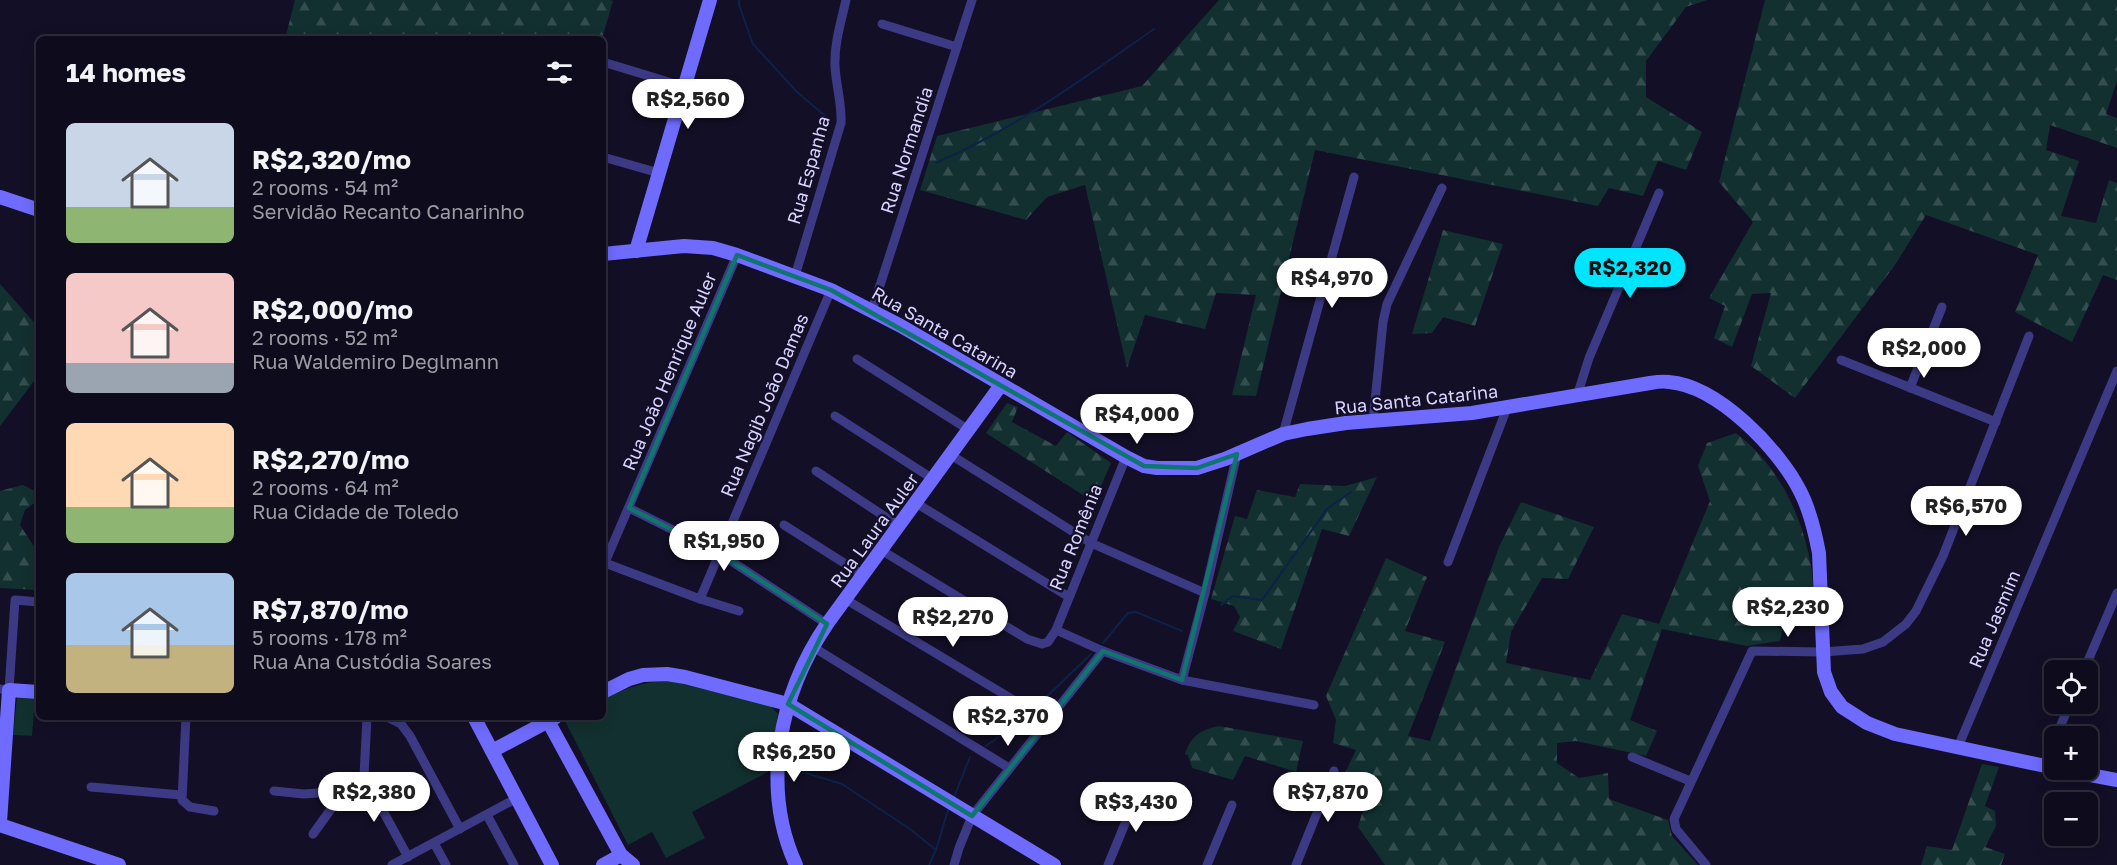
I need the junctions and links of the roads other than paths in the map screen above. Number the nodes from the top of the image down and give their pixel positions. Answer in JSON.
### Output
{"nodes":[{"id":1,"x":710,"y":0,"type":"edge"},
{"id":2,"x":846,"y":0,"type":"edge"},
{"id":3,"x":972,"y":0,"type":"edge"},
{"id":4,"x":882,"y":24,"type":"dead end"},
{"id":5,"x":957,"y":47,"type":"junction"},
{"id":6,"x":606,"y":63,"type":"edge"},
{"id":7,"x":685,"y":87,"type":"junction"},
{"id":8,"x":606,"y":158,"type":"edge"},
{"id":9,"x":659,"y":173,"type":"junction"},
{"id":10,"x":1354,"y":177,"type":"dead end"},
{"id":11,"x":1442,"y":188,"type":"dead end"},
{"id":12,"x":1659,"y":193,"type":"dead end"},
{"id":13,"x":0,"y":197,"type":"edge"},
{"id":14,"x":36,"y":209,"type":"edge"},
{"id":15,"x":636,"y":251,"type":"junction"},
{"id":16,"x":606,"y":254,"type":"edge"},
{"id":17,"x":737,"y":255,"type":"junction"},
{"id":18,"x":795,"y":276,"type":"junction"},
{"id":19,"x":831,"y":290,"type":"junction"},
{"id":20,"x":1942,"y":307,"type":"dead end"},
{"id":21,"x":872,"y":310,"type":"junction"},
{"id":22,"x":2029,"y":336,"type":"dead end"},
{"id":23,"x":857,"y":359,"type":"dead end"},
{"id":24,"x":1841,"y":360,"type":"dead end"},
{"id":25,"x":2117,"y":371,"type":"edge"},
{"id":26,"x":1001,"y":385,"type":"junction"},
{"id":27,"x":1910,"y":388,"type":"junction"},
{"id":28,"x":1576,"y":396,"type":"junction"},
{"id":29,"x":1507,"y":408,"type":"junction"},
{"id":30,"x":835,"y":416,"type":"dead end"},
{"id":31,"x":1373,"y":421,"type":"junction"},
{"id":32,"x":1996,"y":422,"type":"junction"},
{"id":33,"x":969,"y":430,"type":"junction"},
{"id":34,"x":1283,"y":434,"type":"junction"},
{"id":35,"x":1237,"y":454,"type":"junction"},
{"id":36,"x":951,"y":455,"type":"junction"},
{"id":37,"x":1125,"y":457,"type":"junction"},
{"id":38,"x":816,"y":471,"type":"dead end"},
{"id":39,"x":933,"y":479,"type":"junction"},
{"id":40,"x":916,"y":503,"type":"junction"},
{"id":41,"x":628,"y":508,"type":"junction"},
{"id":42,"x":784,"y":525,"type":"dead end"},
{"id":43,"x":899,"y":526,"type":"junction"},
{"id":44,"x":1091,"y":543,"type":"junction"},
{"id":45,"x":882,"y":550,"type":"junction"},
{"id":46,"x":719,"y":553,"type":"junction"},
{"id":47,"x":606,"y":560,"type":"edge"},
{"id":48,"x":1448,"y":562,"type":"dead end"},
{"id":49,"x":606,"y":566,"type":"edge"},
{"id":50,"x":863,"y":574,"type":"junction"},
{"id":51,"x":1205,"y":593,"type":"junction"},
{"id":52,"x":2117,"y":593,"type":"edge"},
{"id":53,"x":1069,"y":597,"type":"junction"},
{"id":54,"x":700,"y":599,"type":"junction"},
{"id":55,"x":845,"y":599,"type":"junction"},
{"id":56,"x":36,"y":602,"type":"edge"},
{"id":57,"x":740,"y":611,"type":"dead end"},
{"id":58,"x":827,"y":624,"type":"junction"},
{"id":59,"x":1056,"y":630,"type":"junction"},
{"id":60,"x":813,"y":646,"type":"junction"},
{"id":61,"x":1103,"y":651,"type":"junction"},
{"id":62,"x":1823,"y":651,"type":"junction"},
{"id":63,"x":2088,"y":660,"type":"edge"},
{"id":64,"x":1182,"y":680,"type":"junction"},
{"id":65,"x":5,"y":690,"type":"edge"},
{"id":66,"x":606,"y":690,"type":"edge"},
{"id":67,"x":36,"y":692,"type":"edge"},
{"id":68,"x":788,"y":704,"type":"junction"},
{"id":69,"x":1314,"y":705,"type":"dead end"},
{"id":70,"x":186,"y":720,"type":"edge"},
{"id":71,"x":367,"y":720,"type":"edge"},
{"id":72,"x":393,"y":720,"type":"edge"},
{"id":73,"x":476,"y":720,"type":"edge"},
{"id":74,"x":546,"y":720,"type":"edge"},
{"id":75,"x":551,"y":720,"type":"edge"},
{"id":76,"x":1047,"y":720,"type":"junction"},
{"id":77,"x":1958,"y":747,"type":"junction"},
{"id":78,"x":492,"y":751,"type":"junction"},
{"id":79,"x":1632,"y":757,"type":"dead end"},
{"id":80,"x":2044,"y":765,"type":"edge"},
{"id":81,"x":1009,"y":768,"type":"junction"},
{"id":82,"x":1334,"y":771,"type":"dead end"},
{"id":83,"x":364,"y":776,"type":"junction"},
{"id":84,"x":2098,"y":776,"type":"edge"},
{"id":85,"x":2117,"y":780,"type":"edge"},
{"id":86,"x":1690,"y":781,"type":"junction"},
{"id":87,"x":91,"y":788,"type":"dead end"},
{"id":88,"x":274,"y":791,"type":"dead end"},
{"id":89,"x":344,"y":791,"type":"junction"},
{"id":90,"x":1138,"y":792,"type":"dead end"},
{"id":91,"x":181,"y":795,"type":"junction"},
{"id":92,"x":517,"y":798,"type":"junction"},
{"id":93,"x":1232,"y":805,"type":"dead end"},
{"id":94,"x":214,"y":811,"type":"dead end"},
{"id":95,"x":487,"y":815,"type":"junction"},
{"id":96,"x":972,"y":816,"type":"junction"},
{"id":97,"x":0,"y":823,"type":"edge"},
{"id":98,"x":460,"y":829,"type":"junction"},
{"id":99,"x":313,"y":834,"type":"dead end"},
{"id":100,"x":434,"y":843,"type":"junction"},
{"id":101,"x":621,"y":855,"type":"junction"},
{"id":102,"x":408,"y":856,"type":"junction"},
{"id":103,"x":795,"y":864,"type":"edge"},
{"id":104,"x":119,"y":865,"type":"edge"},
{"id":105,"x":392,"y":865,"type":"edge"},
{"id":106,"x":446,"y":865,"type":"edge"},
{"id":107,"x":514,"y":865,"type":"edge"},
{"id":108,"x":552,"y":865,"type":"edge"},
{"id":109,"x":603,"y":865,"type":"edge"},
{"id":110,"x":633,"y":865,"type":"edge"},
{"id":111,"x":954,"y":865,"type":"edge"},
{"id":112,"x":1053,"y":865,"type":"edge"},
{"id":113,"x":1108,"y":865,"type":"edge"},
{"id":114,"x":1207,"y":865,"type":"edge"},
{"id":115,"x":1296,"y":865,"type":"edge"},
{"id":116,"x":1706,"y":865,"type":"edge"}],
"edges":[{"from":1,"to":7,"type":"street"},
{"from":2,"to":18,"type":"street","name":"Rua Espanha"},
{"from":3,"to":5,"type":"street","name":"Rua Normandia"},
{"from":4,"to":5,"type":"street"},
{"from":5,"to":21,"type":"street","name":"Rua Normandia"},
{"from":6,"to":7,"type":"street"},
{"from":7,"to":9,"type":"street"},
{"from":8,"to":9,"type":"street"},
{"from":9,"to":15,"type":"street"},
{"from":10,"to":34,"type":"street"},
{"from":11,"to":31,"type":"street"},
{"from":12,"to":28,"type":"street"},
{"from":13,"to":14,"type":"street"},
{"from":15,"to":16,"type":"street","name":"Rua Santa Catarina"},
{"from":15,"to":17,"type":"street","name":"Rua Santa Catarina"},
{"from":17,"to":18,"type":"street","name":"Rua Santa Catarina"},
{"from":17,"to":41,"type":"street","name":"Rua João Henrique Auler"},
{"from":18,"to":19,"type":"street","name":"Rua Santa Catarina"},
{"from":19,"to":21,"type":"street","name":"Rua Santa Catarina"},
{"from":19,"to":46,"type":"street","name":"Rua Nagib João Damas"},
{"from":20,"to":27,"type":"street"},
{"from":21,"to":26,"type":"street","name":"Rua Santa Catarina"},
{"from":22,"to":32,"type":"street"},
{"from":23,"to":33,"type":"street"},
{"from":24,"to":27,"type":"street"},
{"from":25,"to":77,"type":"street","name":"Rua Jasmim"},
{"from":26,"to":33,"type":"street","name":"Rua Laura Auler"},
{"from":26,"to":37,"type":"street","name":"Rua Santa Catarina"},
{"from":27,"to":32,"type":"street"},
{"from":28,"to":29,"type":"street","name":"Rua Santa Catarina"},
{"from":28,"to":62,"type":"street","name":"Rua Santa Catarina"},
{"from":29,"to":31,"type":"street","name":"Rua Santa Catarina"},
{"from":29,"to":48,"type":"street"},
{"from":30,"to":39,"type":"street"},
{"from":31,"to":34,"type":"street","name":"Rua Santa Catarina"},
{"from":32,"to":62,"type":"street"},
{"from":33,"to":36,"type":"street","name":"Rua Laura Auler"},
{"from":34,"to":35,"type":"street","name":"Rua Santa Catarina"},
{"from":35,"to":37,"type":"street","name":"Rua Santa Catarina"},
{"from":35,"to":51,"type":"street"},
{"from":36,"to":39,"type":"street","name":"Rua Laura Auler"},
{"from":36,"to":44,"type":"street"},
{"from":37,"to":44,"type":"street","name":"Rua Romênia"},
{"from":38,"to":43,"type":"street"},
{"from":39,"to":40,"type":"street","name":"Rua Laura Auler"},
{"from":40,"to":43,"type":"street","name":"Rua Laura Auler"},
{"from":40,"to":53,"type":"street"},
{"from":41,"to":46,"type":"street"},
{"from":41,"to":47,"type":"street","name":"Rua João Henrique Auler"},
{"from":42,"to":50,"type":"street"},
{"from":43,"to":45,"type":"street","name":"Rua Laura Auler"},
{"from":44,"to":51,"type":"street"},
{"from":44,"to":53,"type":"street","name":"Rua Romênia"},
{"from":45,"to":50,"type":"street","name":"Rua Laura Auler"},
{"from":45,"to":59,"type":"street"},
{"from":46,"to":54,"type":"street","name":"Rua Nagib João Damas"},
{"from":46,"to":58,"type":"street"},
{"from":49,"to":54,"type":"street"},
{"from":50,"to":55,"type":"street","name":"Rua Laura Auler"},
{"from":51,"to":64,"type":"street"},
{"from":52,"to":63,"type":"street"},
{"from":53,"to":59,"type":"street","name":"Rua Romênia"},
{"from":54,"to":57,"type":"street"},
{"from":55,"to":58,"type":"street","name":"Rua Laura Auler"},
{"from":55,"to":76,"type":"street"},
{"from":56,"to":65,"type":"street"},
{"from":58,"to":60,"type":"street","name":"Rua Laura Auler"},
{"from":59,"to":61,"type":"street"},
{"from":60,"to":68,"type":"street","name":"Rua Laura Auler"},
{"from":60,"to":81,"type":"street"},
{"from":61,"to":64,"type":"street"},
{"from":61,"to":76,"type":"street"},
{"from":62,"to":77,"type":"street","name":"Rua Santa Catarina"},
{"from":62,"to":86,"type":"street"},
{"from":64,"to":69,"type":"street"},
{"from":65,"to":67,"type":"street"},
{"from":65,"to":97,"type":"street"},
{"from":66,"to":68,"type":"street"},
{"from":68,"to":96,"type":"street"},
{"from":68,"to":103,"type":"street","name":"Rua Laura Auler"},
{"from":70,"to":91,"type":"street"},
{"from":71,"to":83,"type":"street"},
{"from":72,"to":98,"type":"street"},
{"from":73,"to":78,"type":"street"},
{"from":74,"to":78,"type":"street"},
{"from":75,"to":101,"type":"street"},
{"from":76,"to":81,"type":"street"},
{"from":77,"to":80,"type":"street","name":"Rua Santa Catarina"},
{"from":78,"to":92,"type":"street"},
{"from":79,"to":86,"type":"street"},
{"from":81,"to":96,"type":"street"},
{"from":82,"to":115,"type":"street"},
{"from":83,"to":89,"type":"street"},
{"from":83,"to":102,"type":"street"},
{"from":84,"to":85,"type":"street"},
{"from":86,"to":116,"type":"street"},
{"from":87,"to":91,"type":"street"},
{"from":88,"to":89,"type":"street"},
{"from":89,"to":99,"type":"street"},
{"from":90,"to":113,"type":"street"},
{"from":91,"to":94,"type":"street"},
{"from":92,"to":95,"type":"street"},
{"from":92,"to":108,"type":"street"},
{"from":93,"to":114,"type":"street"},
{"from":95,"to":98,"type":"street"},
{"from":95,"to":107,"type":"street"},
{"from":96,"to":111,"type":"street"},
{"from":96,"to":112,"type":"street"},
{"from":97,"to":104,"type":"street"},
{"from":98,"to":100,"type":"street"},
{"from":100,"to":102,"type":"street"},
{"from":100,"to":106,"type":"street"},
{"from":101,"to":109,"type":"street"},
{"from":101,"to":110,"type":"street"},
{"from":102,"to":105,"type":"street"}]}
